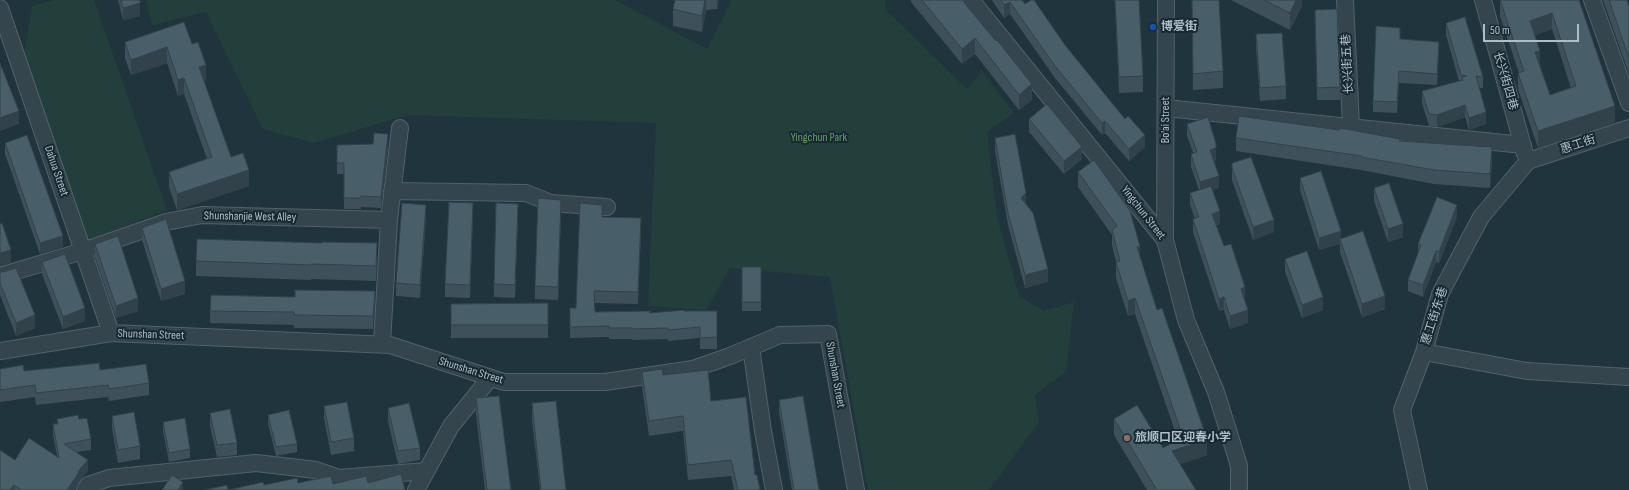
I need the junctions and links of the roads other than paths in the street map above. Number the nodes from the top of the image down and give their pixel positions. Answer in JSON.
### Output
{"nodes":[{"id":1,"x":971,"y":0,"type":"edge"},
{"id":2,"x":1166,"y":0,"type":"edge"},
{"id":3,"x":1345,"y":0,"type":"edge"},
{"id":4,"x":1483,"y":0,"type":"edge"},
{"id":5,"x":1592,"y":0,"type":"edge"},
{"id":6,"x":0,"y":8,"type":"edge"},
{"id":7,"x":1629,"y":103,"type":"edge"},
{"id":8,"x":1166,"y":108,"type":"junction"},
{"id":9,"x":400,"y":128,"type":"dead end"},
{"id":10,"x":1351,"y":128,"type":"junction"},
{"id":11,"x":1629,"y":128,"type":"edge"},
{"id":12,"x":1523,"y":145,"type":"junction"},
{"id":13,"x":1528,"y":161,"type":"junction"},
{"id":14,"x":392,"y":190,"type":"junction"},
{"id":15,"x":607,"y":206,"type":"dead end"},
{"id":16,"x":389,"y":220,"type":"junction"},
{"id":17,"x":1165,"y":240,"type":"junction"},
{"id":18,"x":83,"y":251,"type":"junction"},
{"id":19,"x":0,"y":276,"type":"edge"},
{"id":20,"x":111,"y":333,"type":"junction"},
{"id":21,"x":382,"y":344,"type":"junction"},
{"id":22,"x":751,"y":347,"type":"junction"},
{"id":23,"x":0,"y":351,"type":"edge"},
{"id":24,"x":1424,"y":352,"type":"junction"},
{"id":25,"x":1629,"y":377,"type":"edge"},
{"id":26,"x":490,"y":378,"type":"junction"},
{"id":27,"x":426,"y":471,"type":"junction"},
{"id":28,"x":84,"y":490,"type":"edge"},
{"id":29,"x":416,"y":490,"type":"edge"},
{"id":30,"x":774,"y":490,"type":"edge"},
{"id":31,"x":856,"y":490,"type":"edge"},
{"id":32,"x":1240,"y":490,"type":"edge"},
{"id":33,"x":1418,"y":490,"type":"edge"}],
"edges":[{"from":1,"to":17,"type":"street","name":"Yingchun Street"},
{"from":2,"to":8,"type":"street","name":"Bo'ai Street"},
{"from":3,"to":10,"type":"street","name":"长兴街五巷"},
{"from":4,"to":12,"type":"street","name":"长兴街四巷"},
{"from":5,"to":7,"type":"street"},
{"from":6,"to":18,"type":"street","name":"Dahua Street"},
{"from":8,"to":10,"type":"street"},
{"from":8,"to":17,"type":"street","name":"Bo'ai Street"},
{"from":9,"to":14,"type":"street"},
{"from":10,"to":12,"type":"street"},
{"from":11,"to":13,"type":"street","name":"惠工街"},
{"from":12,"to":13,"type":"street","name":"长兴街四巷"},
{"from":13,"to":24,"type":"street","name":"惠工街东巷"},
{"from":14,"to":15,"type":"street"},
{"from":14,"to":16,"type":"street"},
{"from":16,"to":18,"type":"street","name":"Shunshanjie West Alley"},
{"from":16,"to":21,"type":"street"},
{"from":17,"to":32,"type":"street","name":"Yingchun Street"},
{"from":18,"to":19,"type":"street","name":"Shunshanjie West Alley"},
{"from":18,"to":20,"type":"street","name":"Dahua Street"},
{"from":20,"to":21,"type":"street","name":"Shunshan Street"},
{"from":20,"to":23,"type":"street","name":"Shunshan Street"},
{"from":21,"to":26,"type":"street","name":"Shunshan Street"},
{"from":22,"to":26,"type":"street","name":"Shunshan Street"},
{"from":22,"to":30,"type":"street"},
{"from":22,"to":31,"type":"street","name":"Shunshan Street"},
{"from":24,"to":25,"type":"street"},
{"from":24,"to":33,"type":"street","name":"惠工街东巷"},
{"from":26,"to":27,"type":"street"},
{"from":27,"to":28,"type":"street"},
{"from":27,"to":29,"type":"street"}]}
